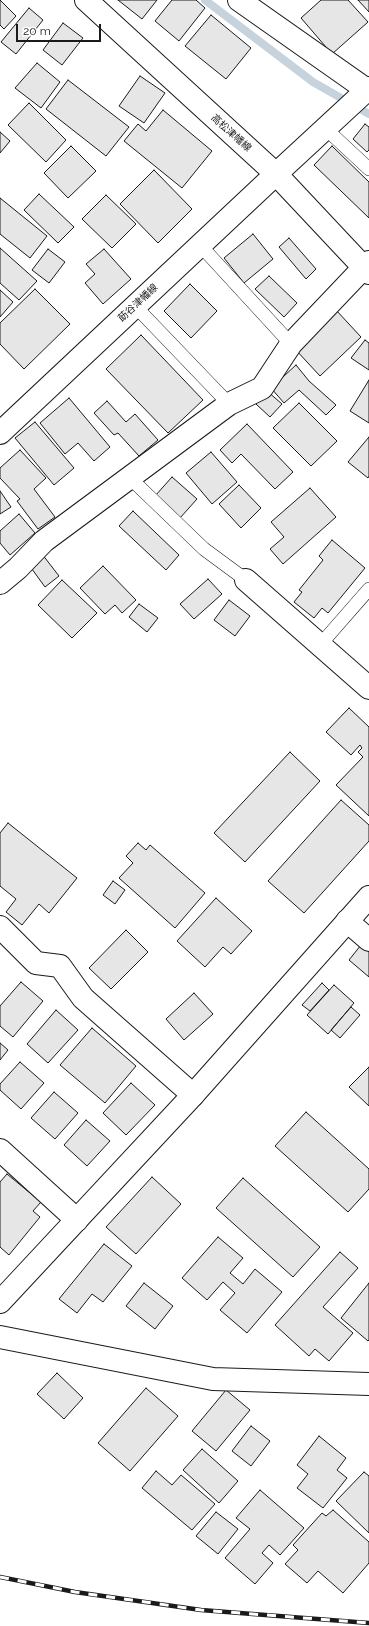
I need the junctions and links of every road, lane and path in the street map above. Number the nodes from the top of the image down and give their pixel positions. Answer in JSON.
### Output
{"nodes":[{"id":1,"x":86,"y":0,"type":"edge"},
{"id":2,"x":239,"y":0,"type":"edge"},
{"id":3,"x":365,"y":92,"type":"edge"},
{"id":4,"x":325,"y":128,"type":"junction"},
{"id":5,"x":369,"y":169,"type":"edge"},
{"id":6,"x":276,"y":174,"type":"junction"},
{"id":7,"x":200,"y":245,"type":"junction"},
{"id":8,"x":367,"y":267,"type":"edge"},
{"id":9,"x":135,"y":306,"type":"junction"},
{"id":10,"x":291,"y":344,"type":"junction"},
{"id":11,"x":229,"y":404,"type":"junction"},
{"id":12,"x":0,"y":433,"type":"edge"},
{"id":13,"x":130,"y":478,"type":"junction"},
{"id":14,"x":246,"y":580,"type":"joint"},
{"id":15,"x":0,"y":583,"type":"edge"},
{"id":16,"x":369,"y":589,"type":"edge"},
{"id":17,"x":320,"y":645,"type":"junction"},
{"id":18,"x":369,"y":688,"type":"edge"},
{"id":19,"x":369,"y":897,"type":"edge"},
{"id":20,"x":347,"y":921,"type":"junction"},
{"id":21,"x":0,"y":927,"type":"edge"},
{"id":22,"x":369,"y":940,"type":"edge"},
{"id":23,"x":193,"y":1095,"type":"junction"},
{"id":24,"x":0,"y":1150,"type":"edge"},
{"id":25,"x":76,"y":1220,"type":"junction"},
{"id":26,"x":0,"y":1302,"type":"edge"},
{"id":27,"x":0,"y":1337,"type":"edge"},
{"id":28,"x":369,"y":1384,"type":"edge"}],
"edges":[{"from":1,"to":6,"type":"street","name":"高松津幡線"},
{"from":2,"to":3,"type":"street"},
{"from":3,"to":4,"type":"street","name":"莇谷津幡線"},
{"from":4,"to":5,"type":"lane"},
{"from":4,"to":6,"type":"street","name":"莇谷津幡線"},
{"from":6,"to":7,"type":"street","name":"莇谷津幡線"},
{"from":6,"to":8,"type":"street","name":"高松津幡線"},
{"from":7,"to":9,"type":"street","name":"莇谷津幡線"},
{"from":7,"to":10,"type":"lane"},
{"from":8,"to":10,"type":"street"},
{"from":9,"to":11,"type":"lane"},
{"from":9,"to":12,"type":"street","name":"莇谷津幡線"},
{"from":10,"to":11,"type":"street"},
{"from":11,"to":13,"type":"street"},
{"from":13,"to":14,"type":"lane"},
{"from":13,"to":15,"type":"street"},
{"from":14,"to":17,"type":"street"},
{"from":16,"to":17,"type":"lane"},
{"from":17,"to":18,"type":"street"},
{"from":19,"to":20,"type":"street"},
{"from":20,"to":22,"type":"street"},
{"from":20,"to":23,"type":"street"},
{"from":21,"to":23,"type":"street"},
{"from":23,"to":25,"type":"street"},
{"from":24,"to":25,"type":"street"},
{"from":25,"to":26,"type":"street"},
{"from":27,"to":28,"type":"street"}]}
